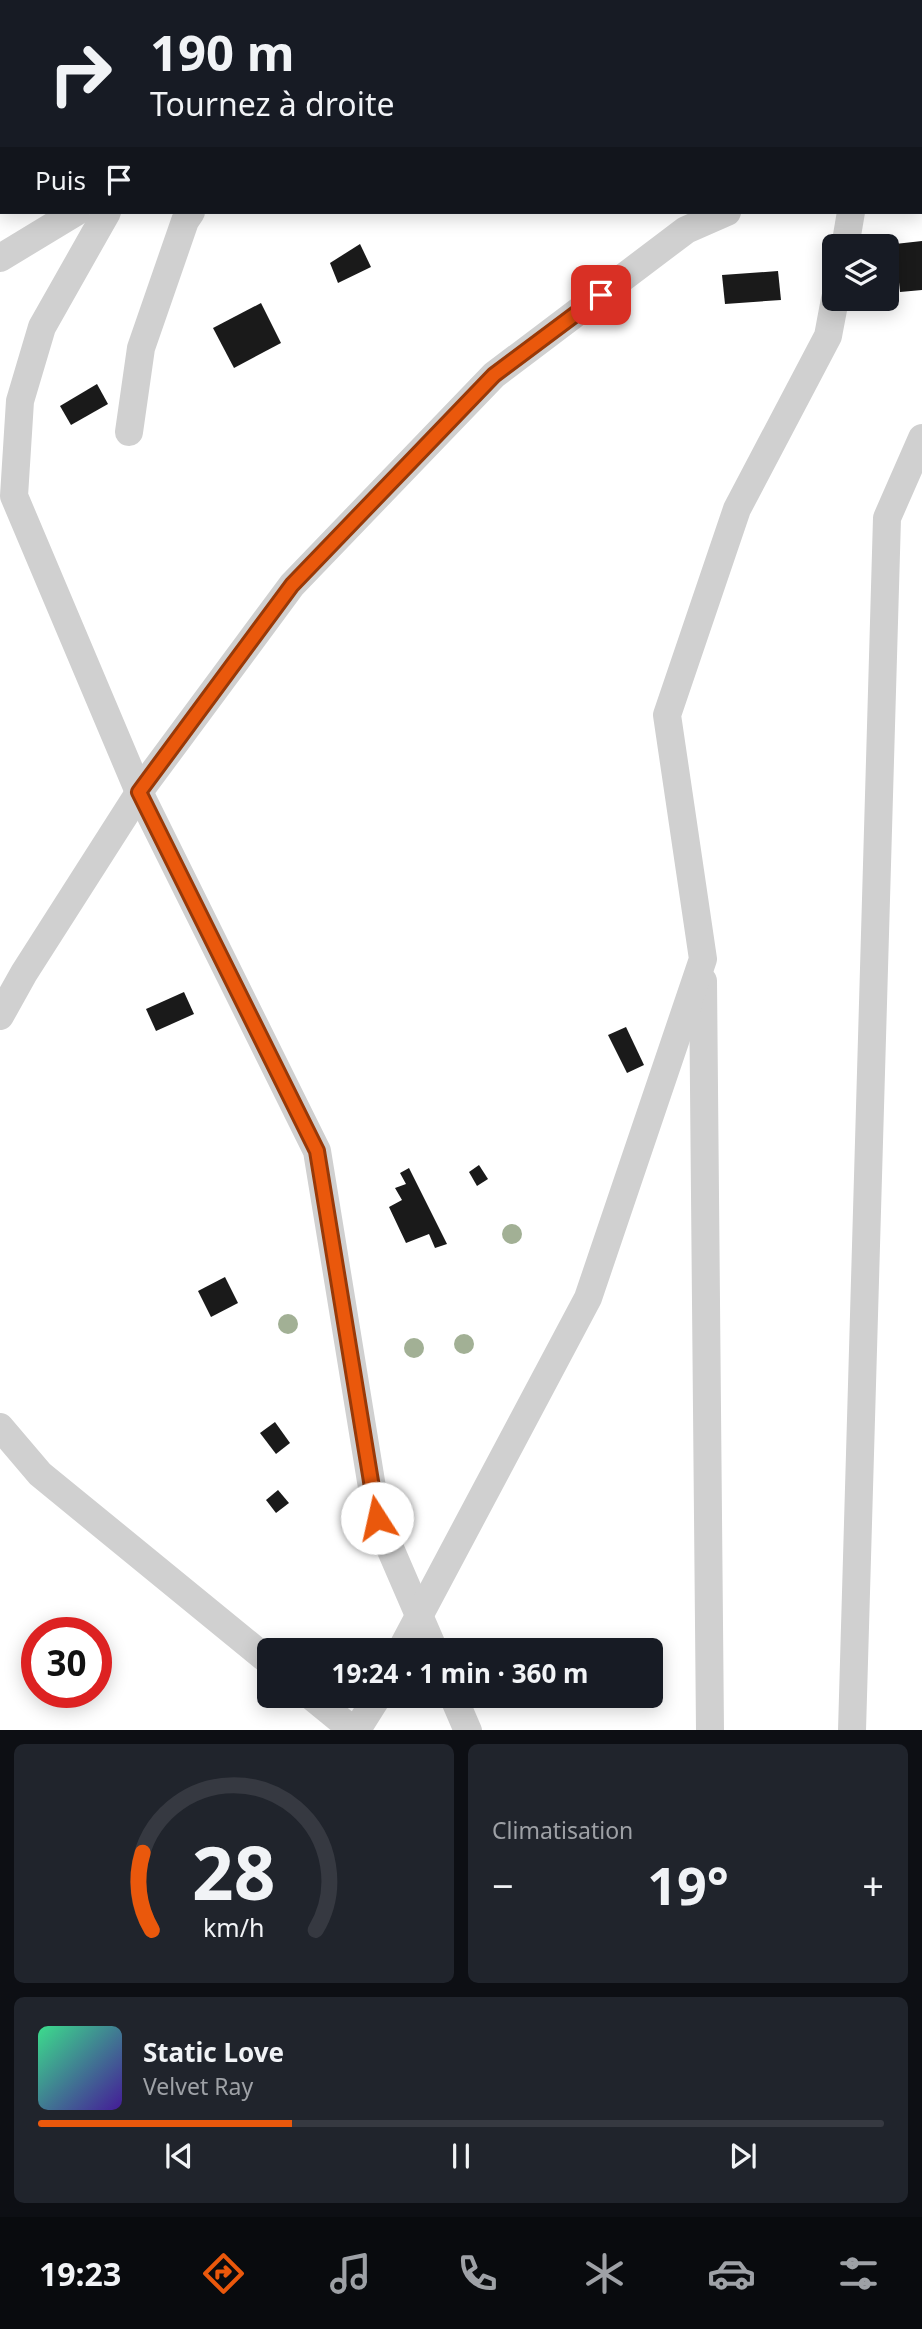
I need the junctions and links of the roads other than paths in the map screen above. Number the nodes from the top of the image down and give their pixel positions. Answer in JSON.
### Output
{"nodes":[{"id":1,"x":73,"y":214,"type":"edge"},
{"id":2,"x":106,"y":214,"type":"edge"},
{"id":3,"x":190,"y":214,"type":"edge"},
{"id":4,"x":722,"y":214,"type":"edge"},
{"id":5,"x":851,"y":214,"type":"edge"},
{"id":6,"x":847,"y":234,"type":"edge"},
{"id":7,"x":0,"y":258,"type":"edge"},
{"id":8,"x":833,"y":311,"type":"edge"},
{"id":9,"x":129,"y":432,"type":"dead end"},
{"id":10,"x":921,"y":444,"type":"edge"},
{"id":11,"x":139,"y":792,"type":"junction"},
{"id":12,"x":703,"y":959,"type":"junction"},
{"id":13,"x":0,"y":1016,"type":"edge"},
{"id":14,"x":0,"y":1427,"type":"edge"},
{"id":15,"x":418,"y":1614,"type":"junction"},
{"id":16,"x":407,"y":1638,"type":"edge"},
{"id":17,"x":429,"y":1638,"type":"edge"},
{"id":18,"x":257,"y":1651,"type":"edge"},
{"id":19,"x":326,"y":1708,"type":"edge"},
{"id":20,"x":371,"y":1708,"type":"edge"},
{"id":21,"x":458,"y":1708,"type":"edge"},
{"id":22,"x":354,"y":1730,"type":"edge"},
{"id":23,"x":356,"y":1730,"type":"edge"},
{"id":24,"x":468,"y":1730,"type":"edge"},
{"id":25,"x":710,"y":1730,"type":"edge"},
{"id":26,"x":852,"y":1730,"type":"edge"}],
"edges":[{"from":1,"to":7,"type":"street"},
{"from":2,"to":11,"type":"street"},
{"from":3,"to":9,"type":"street"},
{"from":4,"to":11,"type":"street"},
{"from":5,"to":6,"type":"street"},
{"from":8,"to":12,"type":"street"},
{"from":10,"to":26,"type":"street"},
{"from":11,"to":13,"type":"street"},
{"from":11,"to":15,"type":"street"},
{"from":12,"to":15,"type":"street"},
{"from":12,"to":25,"type":"street"},
{"from":14,"to":18,"type":"street"},
{"from":15,"to":16,"type":"street"},
{"from":15,"to":17,"type":"street"},
{"from":19,"to":22,"type":"street"},
{"from":20,"to":23,"type":"street"},
{"from":21,"to":24,"type":"street"}]}
